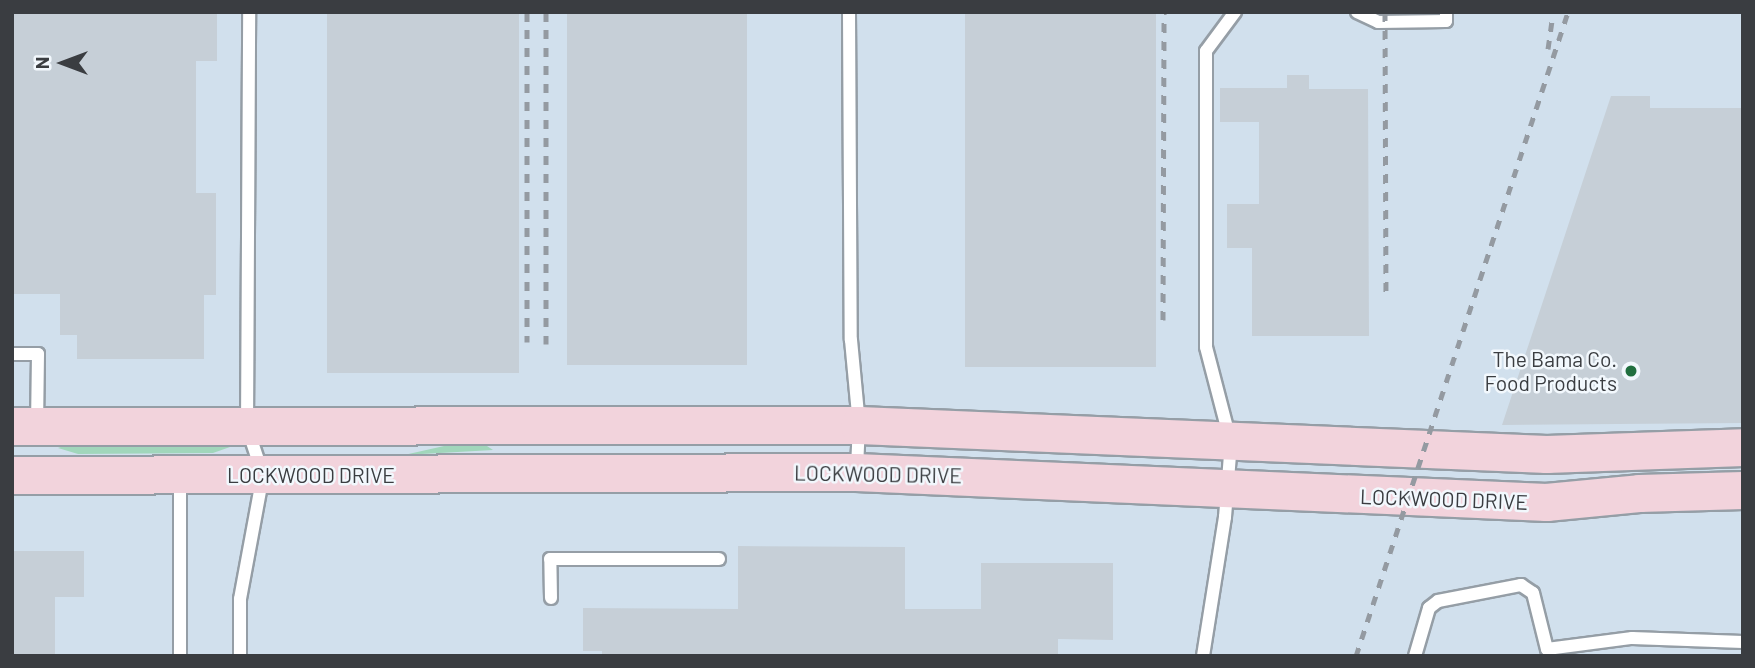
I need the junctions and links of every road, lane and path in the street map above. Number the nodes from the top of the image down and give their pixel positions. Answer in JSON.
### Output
{"nodes":[{"id":1,"x":248,"y":12,"type":"edge"},
{"id":2,"x":849,"y":12,"type":"edge"},
{"id":3,"x":1235,"y":12,"type":"edge"},
{"id":4,"x":1357,"y":12,"type":"edge"},
{"id":5,"x":1446,"y":12,"type":"edge"},
{"id":6,"x":12,"y":354,"type":"edge"},
{"id":7,"x":859,"y":425,"type":"junction"},
{"id":8,"x":25,"y":426,"type":"edge"},
{"id":9,"x":247,"y":427,"type":"junction"},
{"id":10,"x":1231,"y":443,"type":"junction"},
{"id":11,"x":1743,"y":447,"type":"edge"},
{"id":12,"x":856,"y":472,"type":"junction"},
{"id":13,"x":24,"y":475,"type":"edge"},
{"id":14,"x":263,"y":475,"type":"junction"},
{"id":15,"x":180,"y":476,"type":"junction"},
{"id":16,"x":1743,"y":490,"type":"edge"},
{"id":17,"x":1228,"y":491,"type":"junction"},
{"id":18,"x":719,"y":559,"type":"dead end"},
{"id":19,"x":551,"y":598,"type":"dead end"},
{"id":20,"x":1743,"y":642,"type":"edge"},
{"id":21,"x":1547,"y":652,"type":"edge"},
{"id":22,"x":180,"y":656,"type":"edge"},
{"id":23,"x":240,"y":656,"type":"edge"},
{"id":24,"x":1203,"y":656,"type":"edge"},
{"id":25,"x":1415,"y":656,"type":"edge"}],
"edges":[{"from":1,"to":9,"type":"lane"},
{"from":2,"to":7,"type":"lane"},
{"from":3,"to":10,"type":"lane"},
{"from":4,"to":5,"type":"lane"},
{"from":6,"to":8,"type":"lane"},
{"from":7,"to":9,"type":"main road"},
{"from":7,"to":10,"type":"main road"},
{"from":7,"to":12,"type":"lane"},
{"from":8,"to":9,"type":"main road"},
{"from":8,"to":13,"type":"main road"},
{"from":9,"to":14,"type":"lane"},
{"from":10,"to":11,"type":"main road"},
{"from":10,"to":17,"type":"lane"},
{"from":12,"to":14,"type":"main road","name":"LOCKWOOD DRIVE"},
{"from":12,"to":17,"type":"main road","name":"LOCKWOOD DRIVE"},
{"from":13,"to":15,"type":"main road","name":"LOCKWOOD DRIVE"},
{"from":14,"to":15,"type":"main road","name":"LOCKWOOD DRIVE"},
{"from":14,"to":23,"type":"lane"},
{"from":15,"to":22,"type":"lane"},
{"from":16,"to":17,"type":"main road","name":"LOCKWOOD DRIVE"},
{"from":17,"to":24,"type":"lane"},
{"from":18,"to":19,"type":"lane"},
{"from":20,"to":21,"type":"lane"},
{"from":21,"to":25,"type":"lane"}]}
